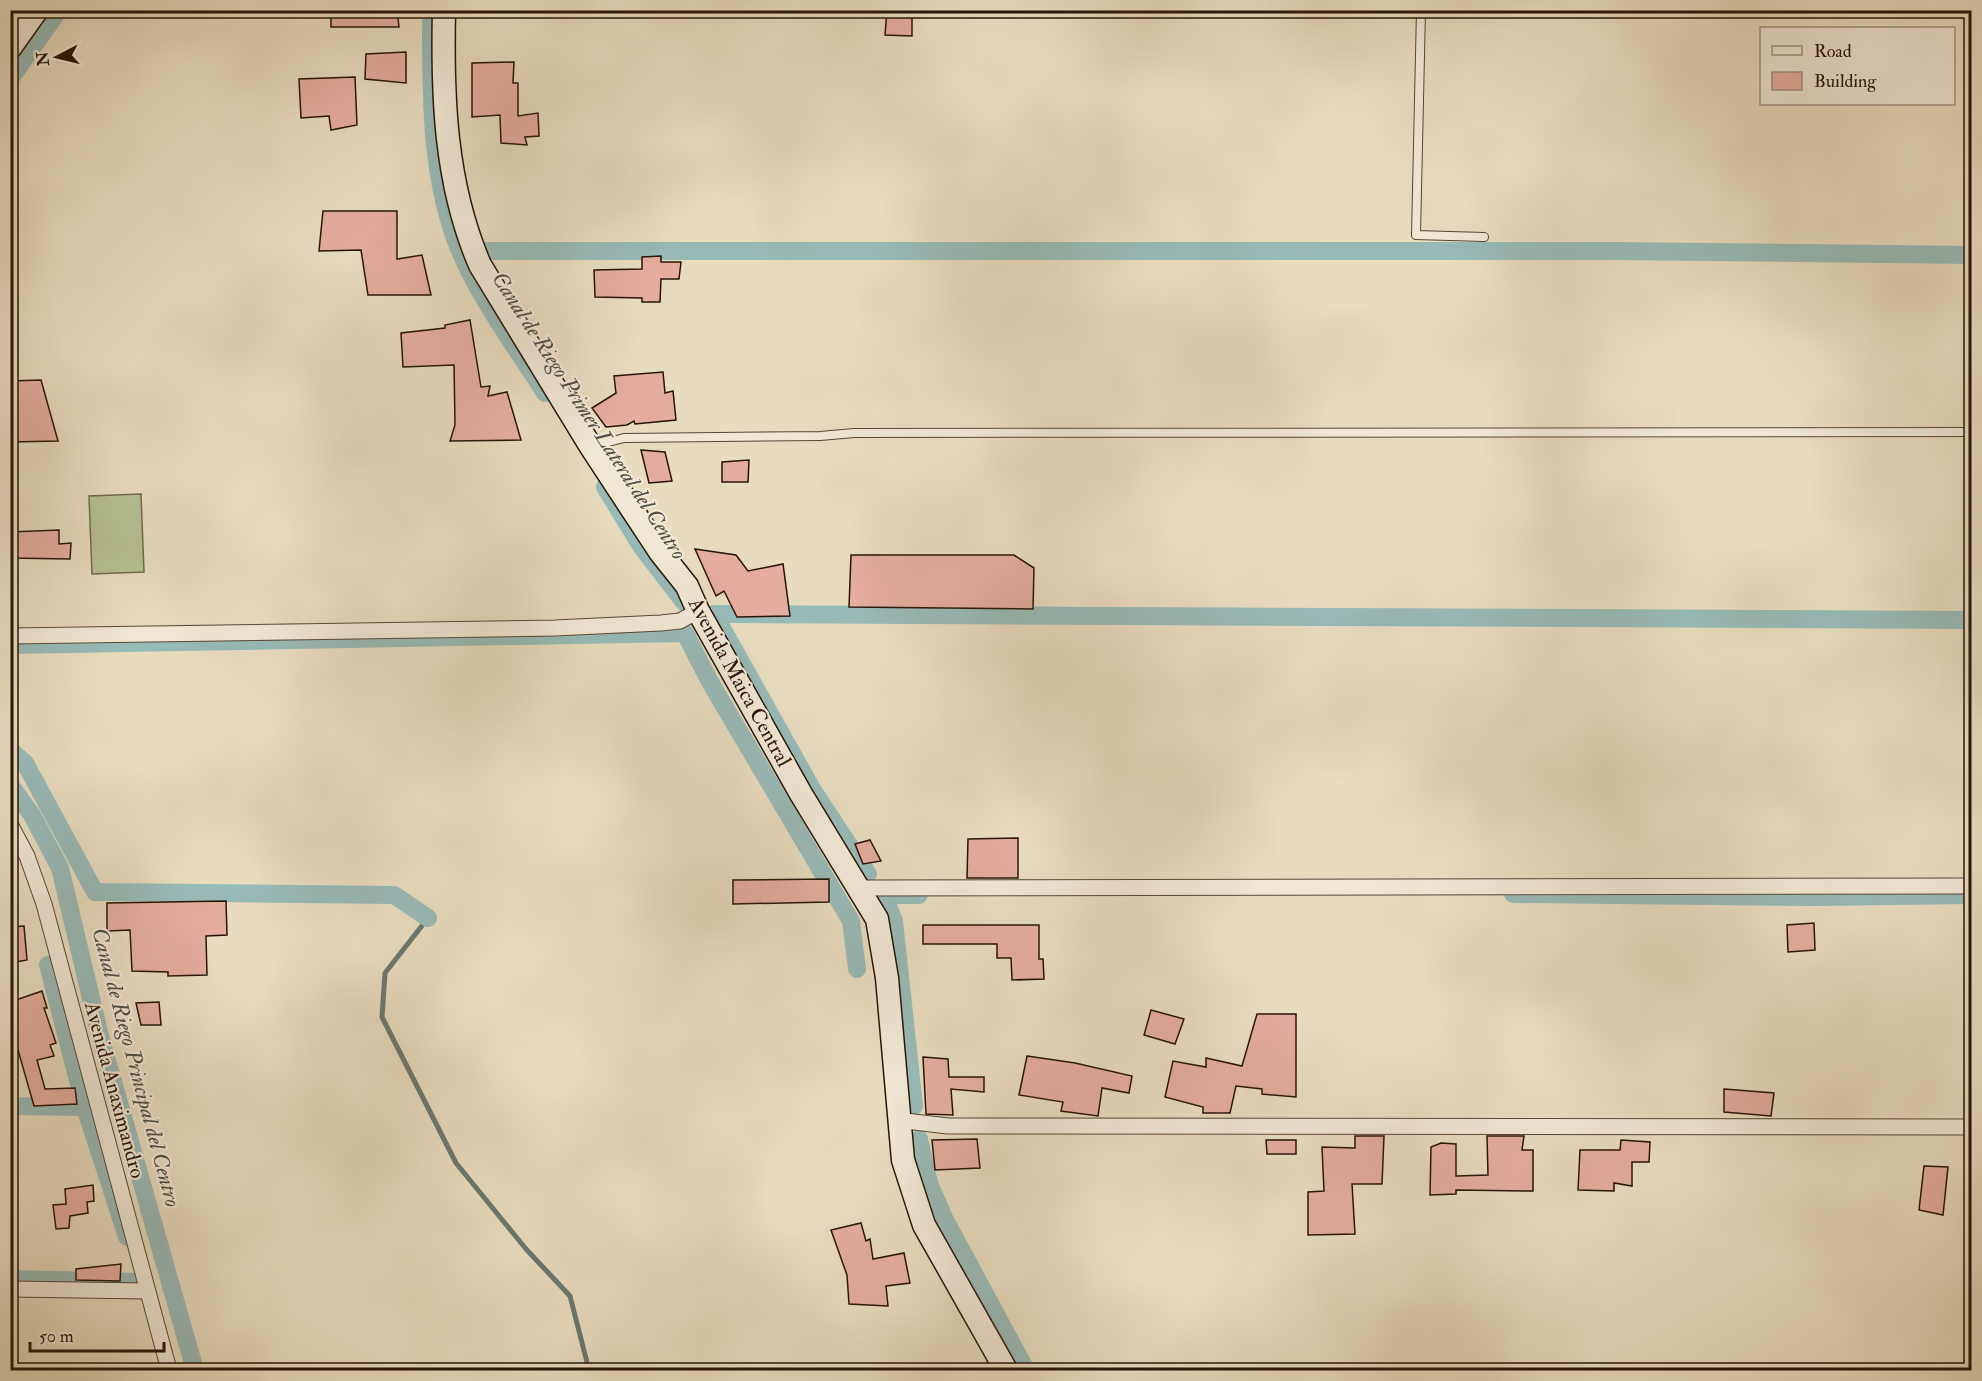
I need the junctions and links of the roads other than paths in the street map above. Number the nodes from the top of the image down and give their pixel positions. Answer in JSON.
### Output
{"nodes":[{"id":1,"x":37,"y":10,"type":"edge"},
{"id":2,"x":444,"y":10,"type":"edge"},
{"id":3,"x":1421,"y":10,"type":"edge"},
{"id":4,"x":10,"y":48,"type":"edge"},
{"id":5,"x":1484,"y":237,"type":"dead end"},
{"id":6,"x":1971,"y":432,"type":"edge"},
{"id":7,"x":591,"y":447,"type":"junction"},
{"id":8,"x":698,"y":611,"type":"junction"},
{"id":9,"x":10,"y":636,"type":"edge"},
{"id":10,"x":10,"y":824,"type":"edge"},
{"id":11,"x":1971,"y":886,"type":"edge"},
{"id":12,"x":861,"y":888,"type":"junction"},
{"id":13,"x":897,"y":1120,"type":"junction"},
{"id":14,"x":1971,"y":1127,"type":"edge"},
{"id":15,"x":10,"y":1289,"type":"edge"},
{"id":16,"x":146,"y":1292,"type":"junction"},
{"id":17,"x":169,"y":1371,"type":"edge"},
{"id":18,"x":1005,"y":1371,"type":"edge"}],
"edges":[{"from":1,"to":4,"type":"street"},
{"from":2,"to":7,"type":"street","name":"Avenida Maica Central"},
{"from":3,"to":5,"type":"lane"},
{"from":6,"to":7,"type":"lane"},
{"from":7,"to":8,"type":"street","name":"Avenida Maica Central"},
{"from":8,"to":9,"type":"street"},
{"from":8,"to":12,"type":"street","name":"Avenida Maica Central"},
{"from":10,"to":16,"type":"street","name":"Avenida Anaximandro"},
{"from":11,"to":12,"type":"street"},
{"from":12,"to":13,"type":"street","name":"Avenida Maica Central"},
{"from":13,"to":14,"type":"street"},
{"from":13,"to":18,"type":"street","name":"Avenida Maica Central"},
{"from":15,"to":16,"type":"street"},
{"from":16,"to":17,"type":"street","name":"Avenida Anaximandro"}]}
